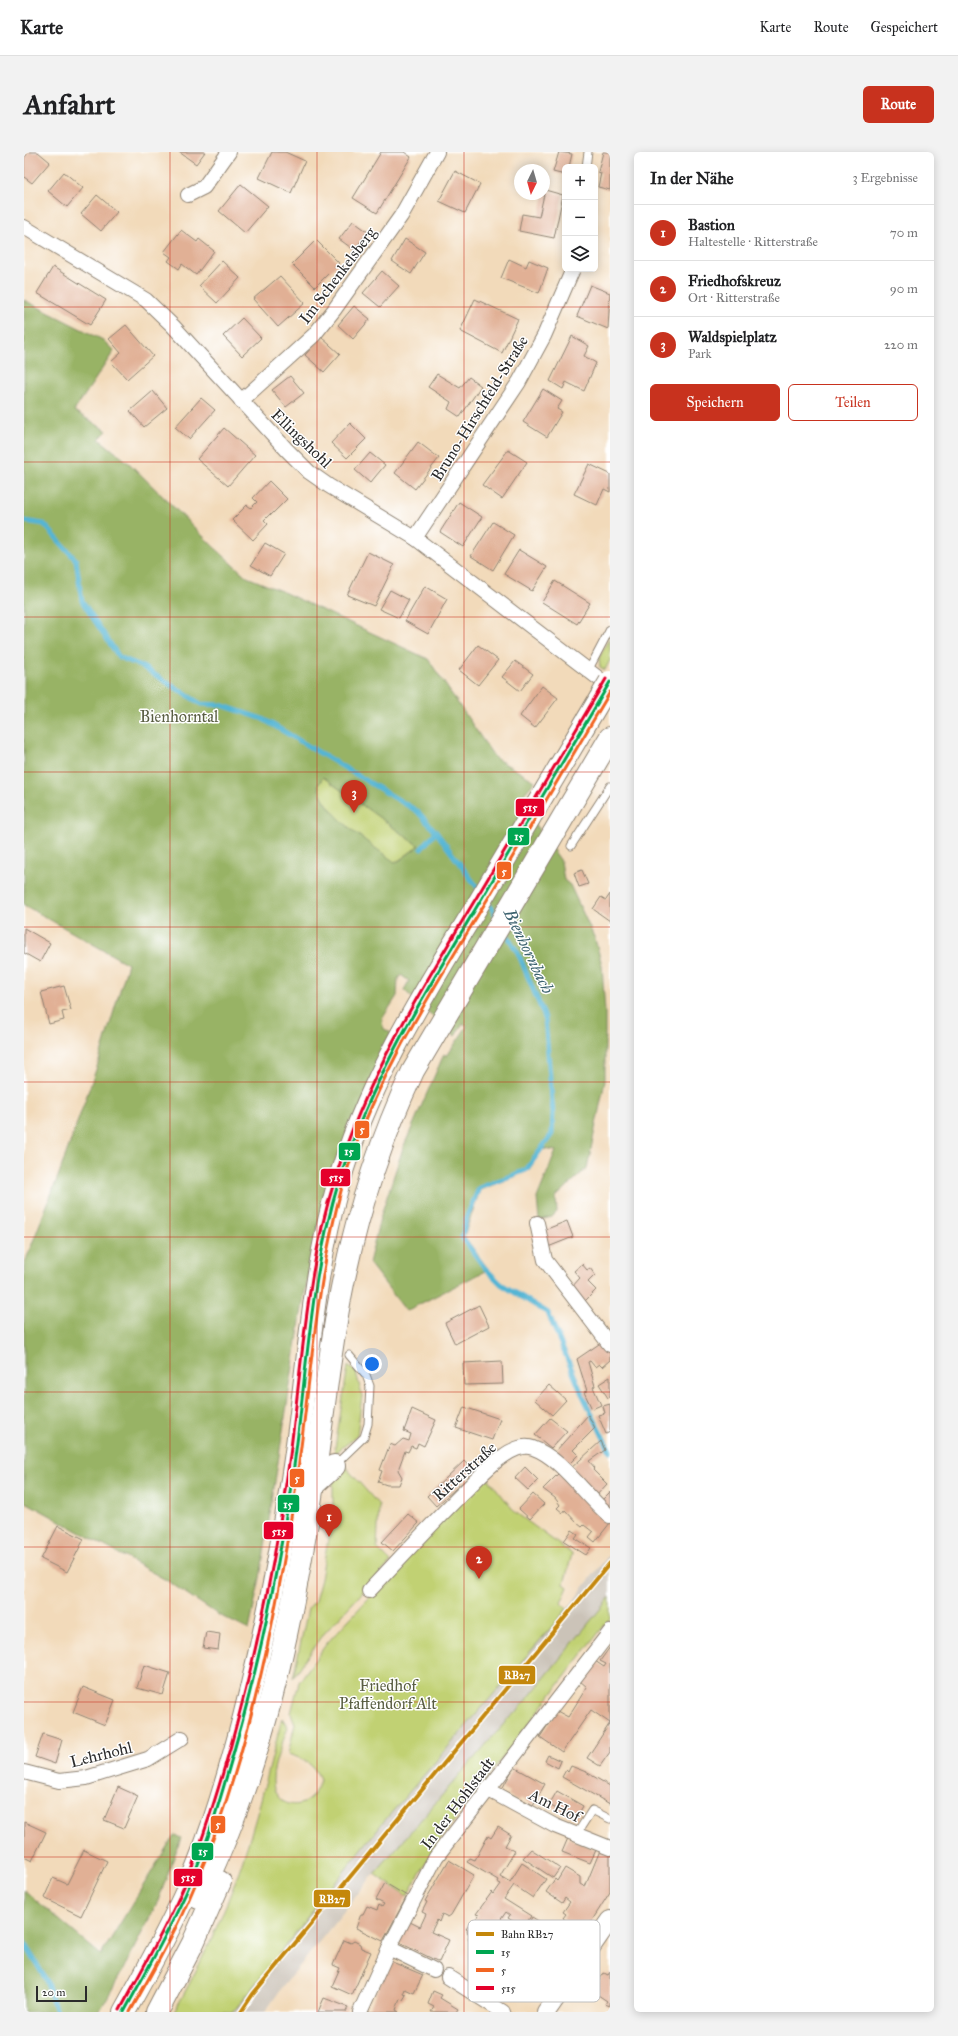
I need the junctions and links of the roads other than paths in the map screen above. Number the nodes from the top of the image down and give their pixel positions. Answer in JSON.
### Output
{"nodes":[{"id":1,"x":229,"y":152,"type":"edge"},
{"id":2,"x":437,"y":152,"type":"edge"},
{"id":3,"x":588,"y":152,"type":"edge"},
{"id":4,"x":586,"y":164,"type":"edge"},
{"id":5,"x":188,"y":195,"type":"dead end"},
{"id":6,"x":24,"y":226,"type":"edge"},
{"id":7,"x":573,"y":272,"type":"edge"},
{"id":8,"x":241,"y":401,"type":"junction"},
{"id":9,"x":415,"y":538,"type":"junction"},
{"id":10,"x":610,"y":629,"type":"edge"},
{"id":11,"x":588,"y":671,"type":"junction"},
{"id":12,"x":607,"y":689,"type":"edge"},
{"id":13,"x":610,"y":738,"type":"edge"},
{"id":14,"x":610,"y":786,"type":"edge"},
{"id":15,"x":571,"y":846,"type":"dead end"},
{"id":16,"x":537,"y":1223,"type":"dead end"},
{"id":17,"x":334,"y":1334,"type":"junction"},
{"id":18,"x":610,"y":1345,"type":"edge"},
{"id":19,"x":349,"y":1355,"type":"joint"},
{"id":20,"x":334,"y":1466,"type":"joint"},
{"id":21,"x":313,"y":1485,"type":"junction"},
{"id":22,"x":610,"y":1516,"type":"edge"},
{"id":23,"x":369,"y":1591,"type":"dead end"},
{"id":24,"x":610,"y":1632,"type":"edge"},
{"id":25,"x":182,"y":1738,"type":"dead end"},
{"id":26,"x":254,"y":1760,"type":"junction"},
{"id":27,"x":24,"y":1772,"type":"edge"},
{"id":28,"x":487,"y":1789,"type":"junction"},
{"id":29,"x":610,"y":1819,"type":"edge"},
{"id":30,"x":576,"y":1835,"type":"junction"},
{"id":31,"x":610,"y":1848,"type":"edge"},
{"id":32,"x":610,"y":1920,"type":"edge"},
{"id":33,"x":600,"y":1934,"type":"edge"},
{"id":34,"x":389,"y":1948,"type":"junction"},
{"id":35,"x":434,"y":1970,"type":"dead end"},
{"id":36,"x":448,"y":1977,"type":"dead end"},
{"id":37,"x":468,"y":1990,"type":"edge"},
{"id":38,"x":487,"y":2002,"type":"edge"},
{"id":39,"x":553,"y":2002,"type":"edge"},
{"id":40,"x":124,"y":2012,"type":"edge"},
{"id":41,"x":139,"y":2012,"type":"edge"},
{"id":42,"x":157,"y":2012,"type":"edge"},
{"id":43,"x":360,"y":2012,"type":"edge"},
{"id":44,"x":503,"y":2012,"type":"edge"},
{"id":45,"x":546,"y":2012,"type":"edge"}],
"edges":[{"from":1,"to":5,"type":"street"},
{"from":2,"to":8,"type":"street","name":"Im Schenkelsberg"},
{"from":3,"to":4,"type":"lane"},
{"from":6,"to":8,"type":"street","name":"Ellingshohl"},
{"from":7,"to":9,"type":"street","name":"Bruno-Hirschfeld-Straße"},
{"from":8,"to":9,"type":"street","name":"Ellingshohl"},
{"from":9,"to":11,"type":"street","name":"Ellingshohl"},
{"from":10,"to":11,"type":"lane"},
{"from":11,"to":12,"type":"street","name":"Ellingshohl"},
{"from":12,"to":40,"type":"highway"},
{"from":13,"to":17,"type":"highway"},
{"from":14,"to":15,"type":"lane"},
{"from":16,"to":18,"type":"street"},
{"from":17,"to":19,"type":"highway"},
{"from":17,"to":21,"type":"highway"},
{"from":19,"to":20,"type":"lane"},
{"from":20,"to":21,"type":"highway"},
{"from":21,"to":26,"type":"highway"},
{"from":22,"to":23,"type":"street","name":"Ritterstraße"},
{"from":24,"to":28,"type":"street","name":"In der Hohlstadt"},
{"from":25,"to":27,"type":"street","name":"Lehrhohl"},
{"from":26,"to":41,"type":"highway"},
{"from":26,"to":42,"type":"highway"},
{"from":28,"to":30,"type":"street","name":"Am Hof"},
{"from":28,"to":34,"type":"street","name":"In der Hohlstadt"},
{"from":29,"to":30,"type":"lane"},
{"from":30,"to":31,"type":"street","name":"Am Hof"},
{"from":32,"to":33,"type":"street"},
{"from":34,"to":35,"type":"street"},
{"from":34,"to":43,"type":"street","name":"In der Hohlstadt"},
{"from":36,"to":37,"type":"street"},
{"from":38,"to":44,"type":"street"},
{"from":39,"to":45,"type":"street"}]}
